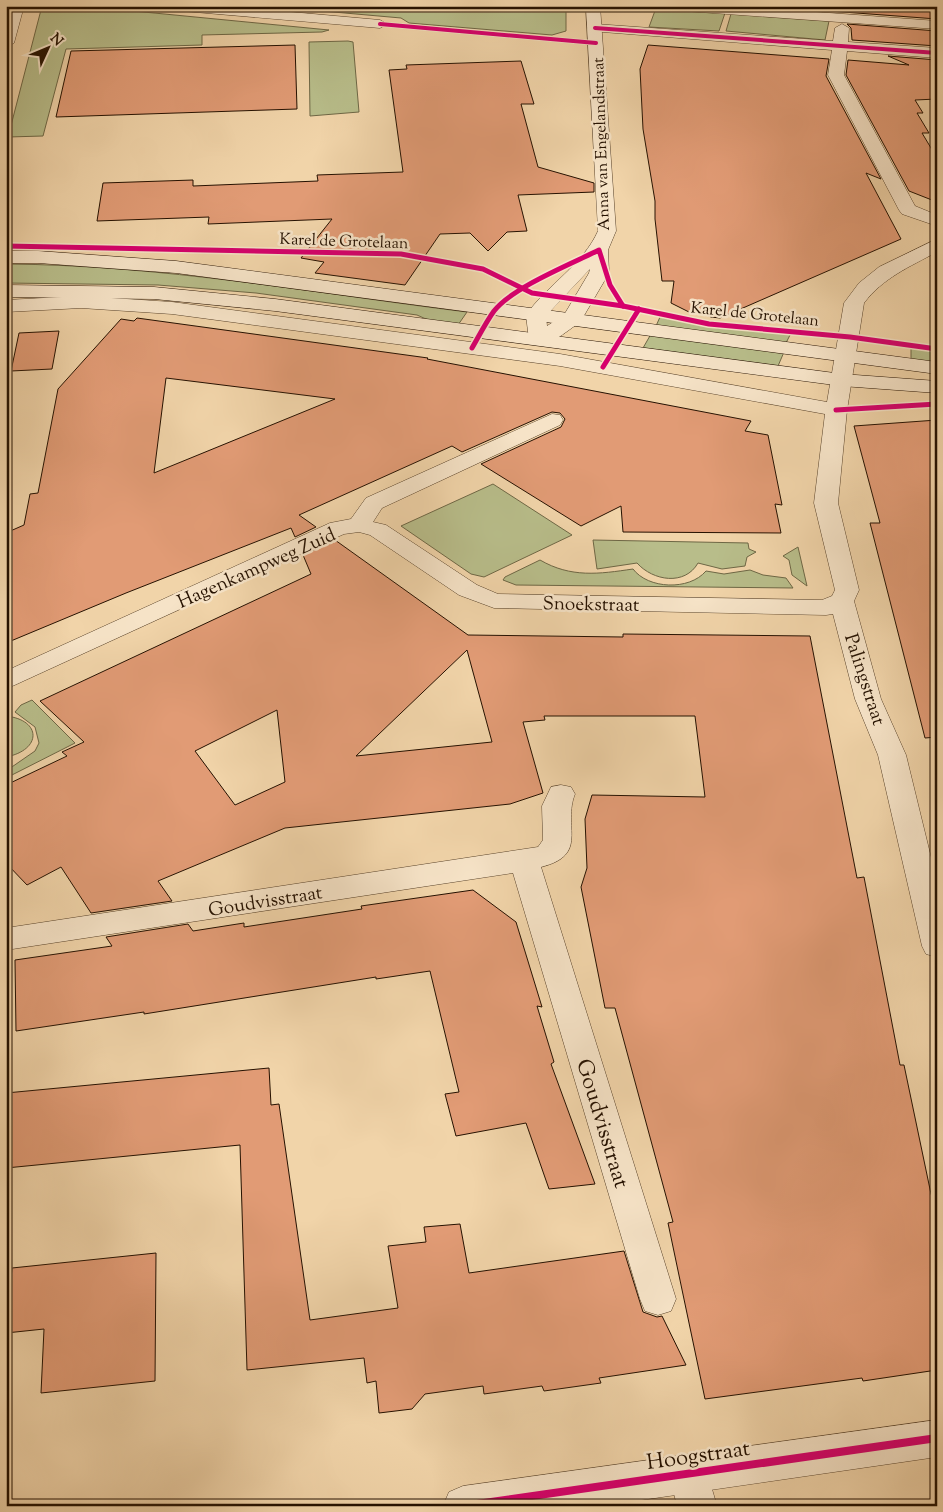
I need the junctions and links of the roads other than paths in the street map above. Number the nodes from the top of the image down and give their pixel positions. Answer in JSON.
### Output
{"nodes":[{"id":1,"x":17,"y":6,"type":"edge"},
{"id":2,"x":171,"y":6,"type":"edge"},
{"id":3,"x":593,"y":6,"type":"edge"},
{"id":4,"x":670,"y":6,"type":"edge"},
{"id":5,"x":844,"y":19,"type":"junction"},
{"id":6,"x":380,"y":24,"type":"dead end"},
{"id":7,"x":937,"y":26,"type":"edge"},
{"id":8,"x":595,"y":28,"type":"junction"},
{"id":9,"x":6,"y":43,"type":"edge"},
{"id":10,"x":839,"y":46,"type":"junction"},
{"id":11,"x":937,"y":53,"type":"edge"},
{"id":12,"x":937,"y":221,"type":"edge"},
{"id":13,"x":937,"y":245,"type":"edge"},
{"id":14,"x":599,"y":250,"type":"junction"},
{"id":15,"x":6,"y":258,"type":"edge"},
{"id":16,"x":6,"y":291,"type":"edge"},
{"id":17,"x":6,"y":306,"type":"edge"},
{"id":18,"x":536,"y":315,"type":"junction"},
{"id":19,"x":572,"y":319,"type":"junction"},
{"id":20,"x":539,"y":340,"type":"junction"},
{"id":21,"x":846,"y":357,"type":"junction"},
{"id":22,"x":937,"y":368,"type":"edge"},
{"id":23,"x":842,"y":380,"type":"junction"},
{"id":24,"x":937,"y":387,"type":"edge"},
{"id":25,"x":836,"y":410,"type":"junction"},
{"id":26,"x":552,"y":420,"type":"dead end"},
{"id":27,"x":360,"y":525,"type":"junction"},
{"id":28,"x":842,"y":601,"type":"junction"},
{"id":29,"x":6,"y":681,"type":"edge"},
{"id":30,"x":561,"y":794,"type":"dead end"},
{"id":31,"x":524,"y":862,"type":"junction"},
{"id":32,"x":6,"y":939,"type":"edge"},
{"id":33,"x":937,"y":946,"type":"edge"},
{"id":34,"x":658,"y":1299,"type":"dead end"},
{"id":35,"x":937,"y":1438,"type":"edge"},
{"id":36,"x":693,"y":1490,"type":"edge"},
{"id":37,"x":463,"y":1506,"type":"edge"}],
"edges":[{"from":1,"to":9,"type":"street"},
{"from":2,"to":6,"type":"street"},
{"from":3,"to":8,"type":"street","name":"Anna van Engelandstraat"},
{"from":4,"to":5,"type":"street"},
{"from":5,"to":7,"type":"street"},
{"from":5,"to":10,"type":"street"},
{"from":8,"to":10,"type":"street"},
{"from":8,"to":14,"type":"street","name":"Anna van Engelandstraat"},
{"from":10,"to":11,"type":"street"},
{"from":10,"to":12,"type":"street"},
{"from":13,"to":21,"type":"street","name":"Palingstraat"},
{"from":14,"to":18,"type":"street","name":"Anna van Engelandstraat"},
{"from":14,"to":19,"type":"street","name":"Anna van Engelandstraat"},
{"from":15,"to":18,"type":"street","name":"Karel de Grotelaan"},
{"from":16,"to":20,"type":"street"},
{"from":17,"to":25,"type":"street"},
{"from":18,"to":19,"type":"street","name":"Karel de Grotelaan"},
{"from":18,"to":20,"type":"street"},
{"from":19,"to":20,"type":"street","name":"Anna van Engelandstraat"},
{"from":19,"to":21,"type":"street","name":"Karel de Grotelaan"},
{"from":20,"to":23,"type":"street"},
{"from":21,"to":22,"type":"street","name":"Karel de Grotelaan"},
{"from":21,"to":23,"type":"street","name":"Palingstraat"},
{"from":23,"to":24,"type":"street"},
{"from":23,"to":25,"type":"street","name":"Palingstraat"},
{"from":25,"to":28,"type":"street","name":"Palingstraat"},
{"from":26,"to":27,"type":"street","name":"Hagenkampweg Zuid"},
{"from":27,"to":28,"type":"street","name":"Snoekstraat"},
{"from":27,"to":29,"type":"street","name":"Hagenkampweg Zuid"},
{"from":28,"to":33,"type":"street","name":"Palingstraat"},
{"from":30,"to":31,"type":"street","name":"Goudvisstraat"},
{"from":31,"to":32,"type":"street","name":"Goudvisstraat"},
{"from":31,"to":34,"type":"street","name":"Goudvisstraat"},
{"from":35,"to":36,"type":"street","name":"Hoogstraat"},
{"from":36,"to":37,"type":"street","name":"Hoogstraat"}]}
